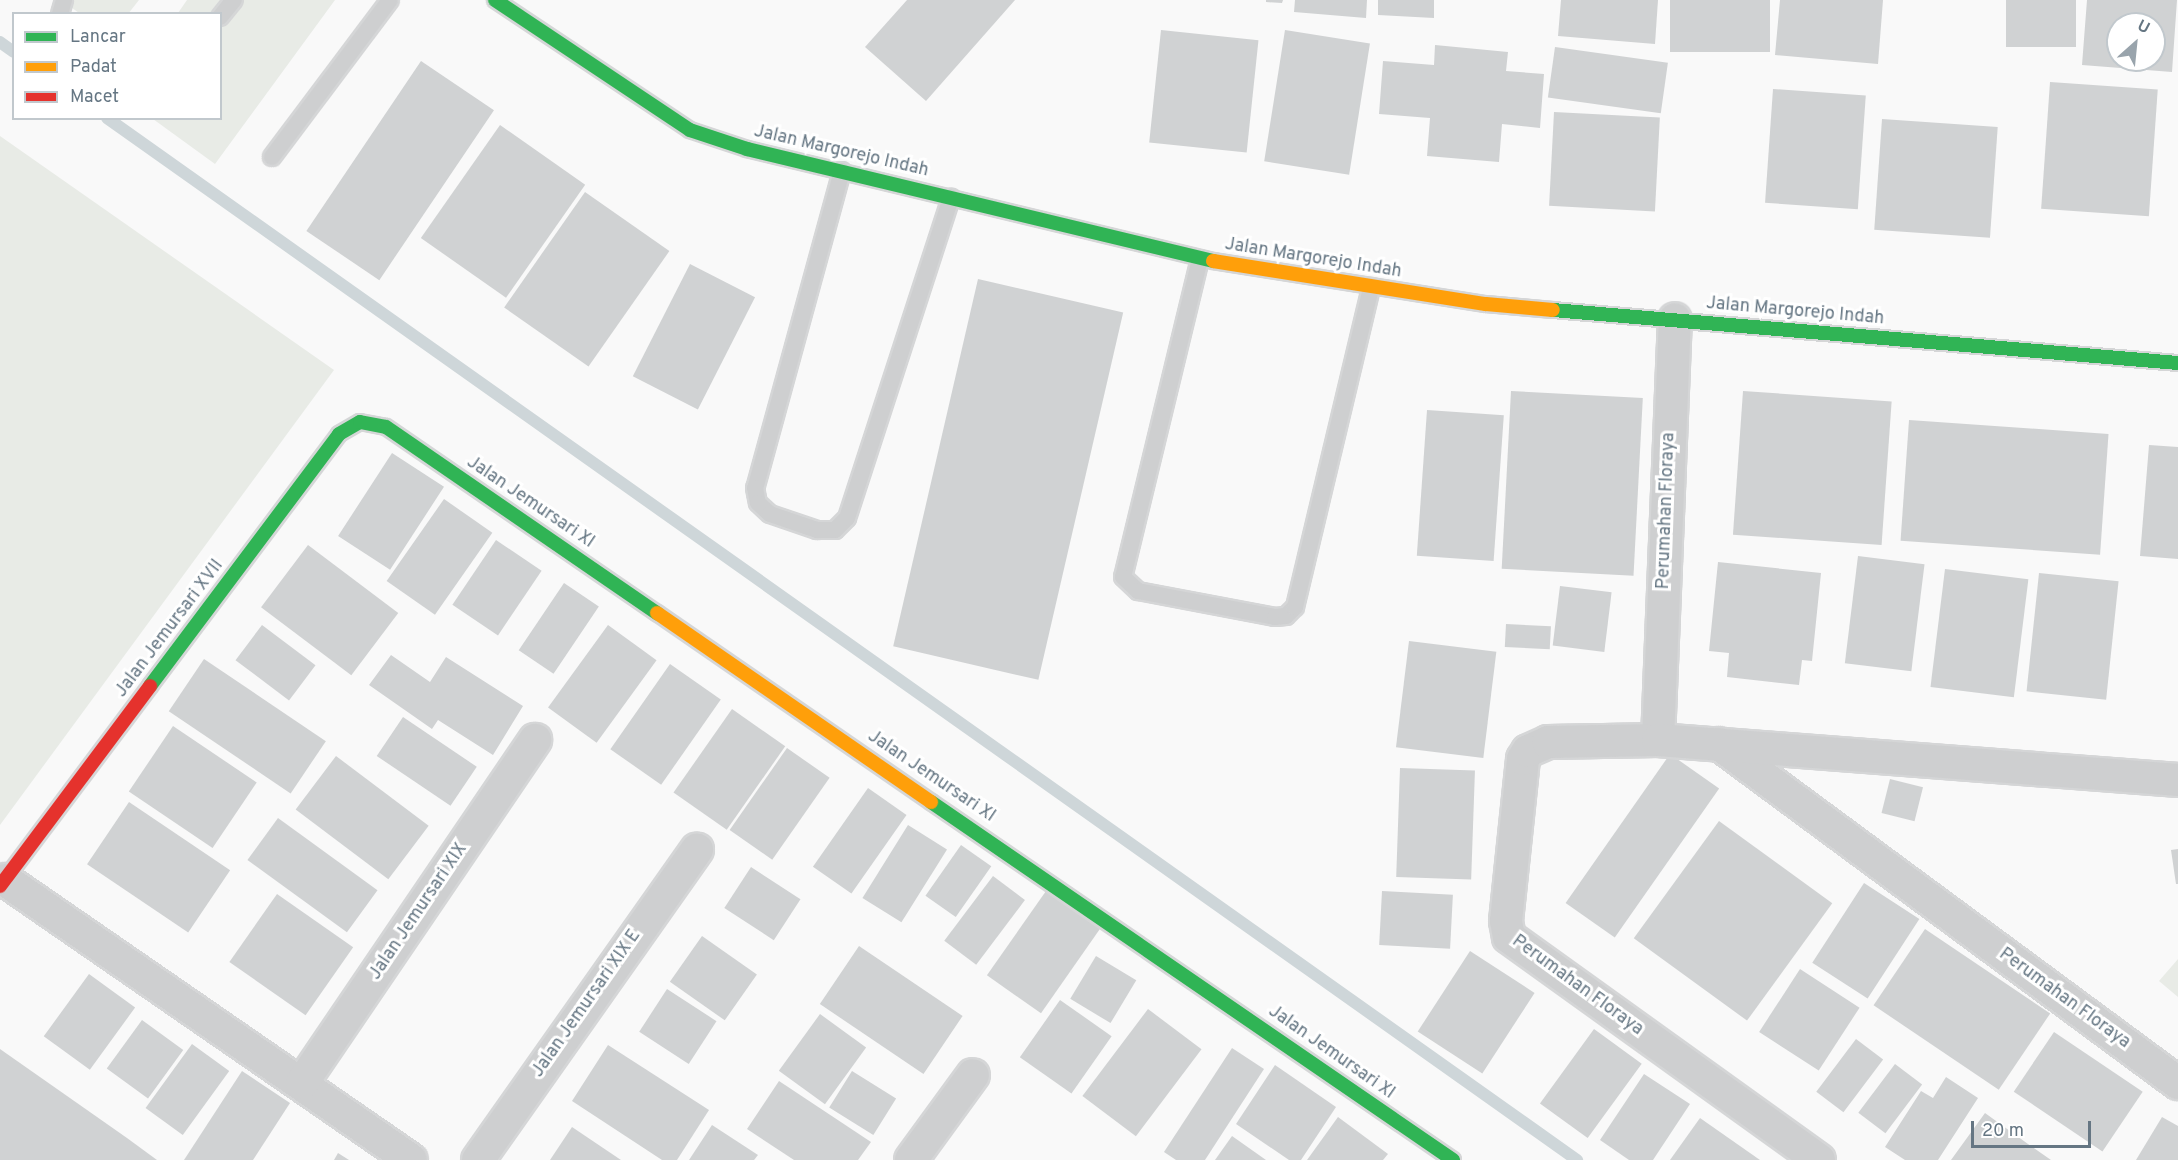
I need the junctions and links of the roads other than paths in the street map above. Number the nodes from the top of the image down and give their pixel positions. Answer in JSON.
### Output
{"nodes":[{"id":1,"x":234,"y":0,"type":"edge"},
{"id":2,"x":390,"y":0,"type":"edge"},
{"id":3,"x":495,"y":0,"type":"edge"},
{"id":4,"x":222,"y":15,"type":"edge"},
{"id":5,"x":272,"y":157,"type":"dead end"},
{"id":6,"x":842,"y":171,"type":"junction"},
{"id":7,"x":951,"y":197,"type":"junction"},
{"id":8,"x":1200,"y":259,"type":"junction"},
{"id":9,"x":1371,"y":287,"type":"junction"},
{"id":10,"x":1675,"y":319,"type":"junction"},
{"id":11,"x":2178,"y":363,"type":"edge"},
{"id":12,"x":386,"y":427,"type":"joint"},
{"id":13,"x":535,"y":740,"type":"dead end"},
{"id":14,"x":1658,"y":740,"type":"junction"},
{"id":15,"x":1719,"y":744,"type":"junction"},
{"id":16,"x":2178,"y":780,"type":"edge"},
{"id":17,"x":697,"y":849,"type":"dead end"},
{"id":18,"x":3,"y":883,"type":"edge"},
{"id":19,"x":973,"y":1075,"type":"dead end"},
{"id":20,"x":302,"y":1083,"type":"junction"},
{"id":21,"x":2178,"y":1083,"type":"edge"},
{"id":22,"x":411,"y":1160,"type":"edge"},
{"id":23,"x":478,"y":1160,"type":"edge"},
{"id":24,"x":911,"y":1160,"type":"edge"},
{"id":25,"x":1453,"y":1160,"type":"edge"},
{"id":26,"x":1819,"y":1160,"type":"edge"}],
"edges":[{"from":1,"to":4,"type":"lane"},
{"from":2,"to":5,"type":"lane"},
{"from":3,"to":6,"type":"street","name":"Jalan Margorejo Indah"},
{"from":6,"to":7,"type":"street","name":"Jalan Margorejo Indah"},
{"from":6,"to":7,"type":"lane"},
{"from":7,"to":8,"type":"street","name":"Jalan Margorejo Indah"},
{"from":8,"to":9,"type":"street","name":"Jalan Margorejo Indah"},
{"from":8,"to":9,"type":"lane"},
{"from":9,"to":10,"type":"street","name":"Jalan Margorejo Indah"},
{"from":10,"to":11,"type":"street","name":"Jalan Margorejo Indah"},
{"from":10,"to":14,"type":"street","name":"Perumahan Floraya"},
{"from":12,"to":18,"type":"street","name":"Jalan Jemursari XVII"},
{"from":12,"to":25,"type":"street","name":"Jalan Jemursari XI"},
{"from":13,"to":20,"type":"street","name":"Jalan Jemursari XIX"},
{"from":14,"to":15,"type":"street","name":"Perumahan Floraya"},
{"from":14,"to":26,"type":"street","name":"Perumahan Floraya"},
{"from":15,"to":16,"type":"street","name":"Perumahan Floraya"},
{"from":15,"to":21,"type":"street","name":"Perumahan Floraya"},
{"from":17,"to":23,"type":"street","name":"Jalan Jemursari XIX E"},
{"from":18,"to":20,"type":"street"},
{"from":19,"to":24,"type":"street"},
{"from":20,"to":22,"type":"street"}]}
